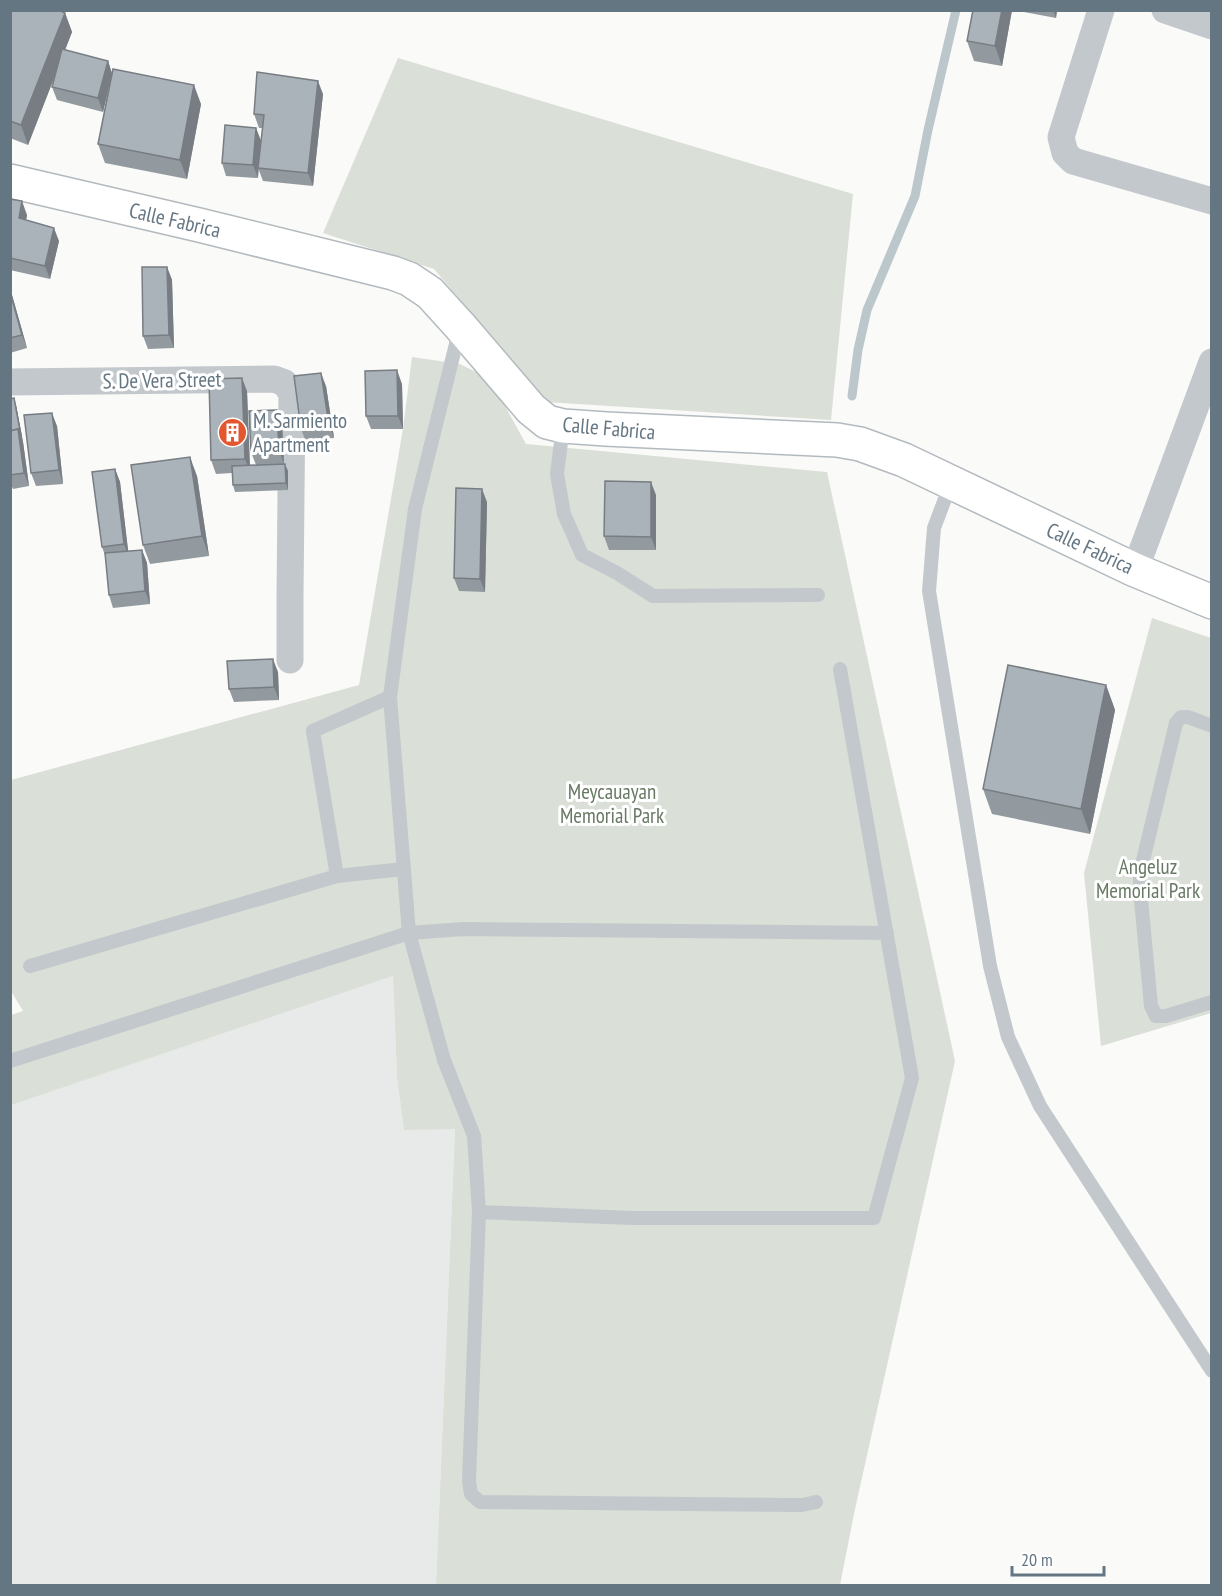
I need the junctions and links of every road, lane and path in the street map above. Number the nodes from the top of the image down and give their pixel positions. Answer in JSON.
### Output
{"nodes":[{"id":1,"x":1101,"y":10,"type":"edge"},
{"id":2,"x":1165,"y":10,"type":"edge"},
{"id":3,"x":1212,"y":26,"type":"edge"},
{"id":4,"x":10,"y":181,"type":"edge"},
{"id":5,"x":1212,"y":201,"type":"edge"},
{"id":6,"x":460,"y":326,"type":"junction"},
{"id":7,"x":1212,"y":362,"type":"edge"},
{"id":8,"x":10,"y":382,"type":"edge"},
{"id":9,"x":563,"y":426,"type":"junction"},
{"id":10,"x":951,"y":483,"type":"junction"},
{"id":11,"x":1135,"y":570,"type":"junction"},
{"id":12,"x":818,"y":595,"type":"dead end"},
{"id":13,"x":1212,"y":602,"type":"edge"},
{"id":14,"x":291,"y":660,"type":"dead end"},
{"id":15,"x":840,"y":669,"type":"dead end"},
{"id":16,"x":390,"y":697,"type":"junction"},
{"id":17,"x":1212,"y":726,"type":"edge"},
{"id":18,"x":404,"y":869,"type":"junction"},
{"id":19,"x":338,"y":876,"type":"junction"},
{"id":20,"x":409,"y":933,"type":"junction"},
{"id":21,"x":887,"y":933,"type":"junction"},
{"id":22,"x":30,"y":966,"type":"dead end"},
{"id":23,"x":1212,"y":1002,"type":"edge"},
{"id":24,"x":10,"y":1061,"type":"edge"},
{"id":25,"x":479,"y":1212,"type":"junction"},
{"id":26,"x":1212,"y":1371,"type":"edge"},
{"id":27,"x":816,"y":1502,"type":"dead end"}],
"edges":[{"from":1,"to":5,"type":"street"},
{"from":2,"to":3,"type":"street"},
{"from":4,"to":6,"type":"street","name":"Calle Fabrica"},
{"from":6,"to":9,"type":"street","name":"Calle Fabrica"},
{"from":6,"to":16,"type":"lane"},
{"from":7,"to":11,"type":"street"},
{"from":8,"to":14,"type":"street","name":"S. De Vera Street"},
{"from":9,"to":10,"type":"street","name":"Calle Fabrica"},
{"from":9,"to":12,"type":"lane"},
{"from":10,"to":11,"type":"street","name":"Calle Fabrica"},
{"from":10,"to":26,"type":"lane"},
{"from":11,"to":13,"type":"street","name":"Calle Fabrica"},
{"from":15,"to":21,"type":"lane"},
{"from":16,"to":18,"type":"lane"},
{"from":16,"to":19,"type":"lane"},
{"from":17,"to":23,"type":"lane"},
{"from":18,"to":19,"type":"lane"},
{"from":18,"to":20,"type":"lane"},
{"from":19,"to":22,"type":"lane"},
{"from":20,"to":21,"type":"lane"},
{"from":20,"to":24,"type":"lane"},
{"from":20,"to":25,"type":"lane"},
{"from":21,"to":25,"type":"lane"},
{"from":25,"to":27,"type":"lane"}]}
